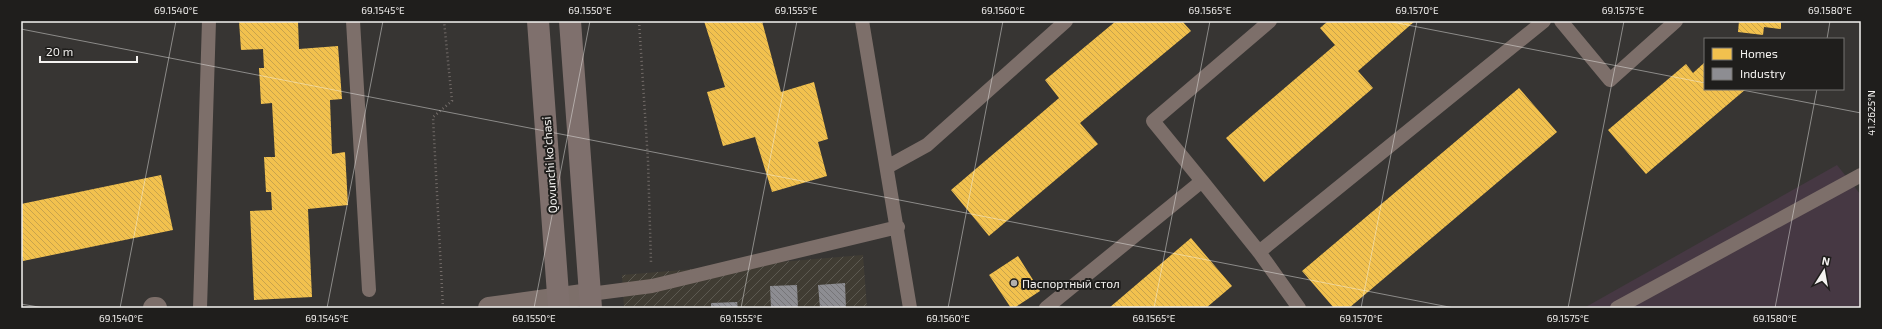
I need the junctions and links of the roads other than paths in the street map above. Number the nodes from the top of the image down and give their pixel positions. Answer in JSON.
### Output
{"nodes":[{"id":1,"x":209,"y":21,"type":"edge"},
{"id":2,"x":353,"y":21,"type":"edge"},
{"id":3,"x":538,"y":21,"type":"edge"},
{"id":4,"x":570,"y":21,"type":"edge"},
{"id":5,"x":862,"y":21,"type":"edge"},
{"id":6,"x":1066,"y":21,"type":"edge"},
{"id":7,"x":1270,"y":21,"type":"edge"},
{"id":8,"x":1544,"y":21,"type":"edge"},
{"id":9,"x":1561,"y":21,"type":"edge"},
{"id":10,"x":1676,"y":21,"type":"edge"},
{"id":11,"x":887,"y":167,"type":"junction"},
{"id":12,"x":1861,"y":175,"type":"edge"},
{"id":13,"x":1202,"y":181,"type":"junction"},
{"id":14,"x":898,"y":227,"type":"junction"},
{"id":15,"x":1259,"y":252,"type":"junction"},
{"id":16,"x":369,"y":290,"type":"dead end"},
{"id":17,"x":591,"y":301,"type":"edge"},
{"id":18,"x":559,"y":303,"type":"edge"},
{"id":19,"x":200,"y":308,"type":"edge"},
{"id":20,"x":489,"y":308,"type":"edge"},
{"id":21,"x":910,"y":308,"type":"edge"},
{"id":22,"x":1046,"y":308,"type":"edge"},
{"id":23,"x":1299,"y":308,"type":"edge"},
{"id":24,"x":1617,"y":308,"type":"edge"}],
"edges":[{"from":1,"to":19,"type":"lane"},
{"from":2,"to":16,"type":"lane"},
{"from":3,"to":18,"type":"main road","name":"Qovunchi ko'chasi"},
{"from":4,"to":17,"type":"main road"},
{"from":5,"to":11,"type":"lane"},
{"from":6,"to":11,"type":"lane"},
{"from":7,"to":13,"type":"lane"},
{"from":8,"to":15,"type":"lane"},
{"from":9,"to":10,"type":"lane"},
{"from":11,"to":14,"type":"lane"},
{"from":12,"to":24,"type":"lane"},
{"from":13,"to":15,"type":"lane"},
{"from":13,"to":22,"type":"lane"},
{"from":14,"to":17,"type":"lane"},
{"from":14,"to":21,"type":"lane"},
{"from":15,"to":23,"type":"lane"},
{"from":17,"to":18,"type":"street"},
{"from":18,"to":20,"type":"street"}]}
